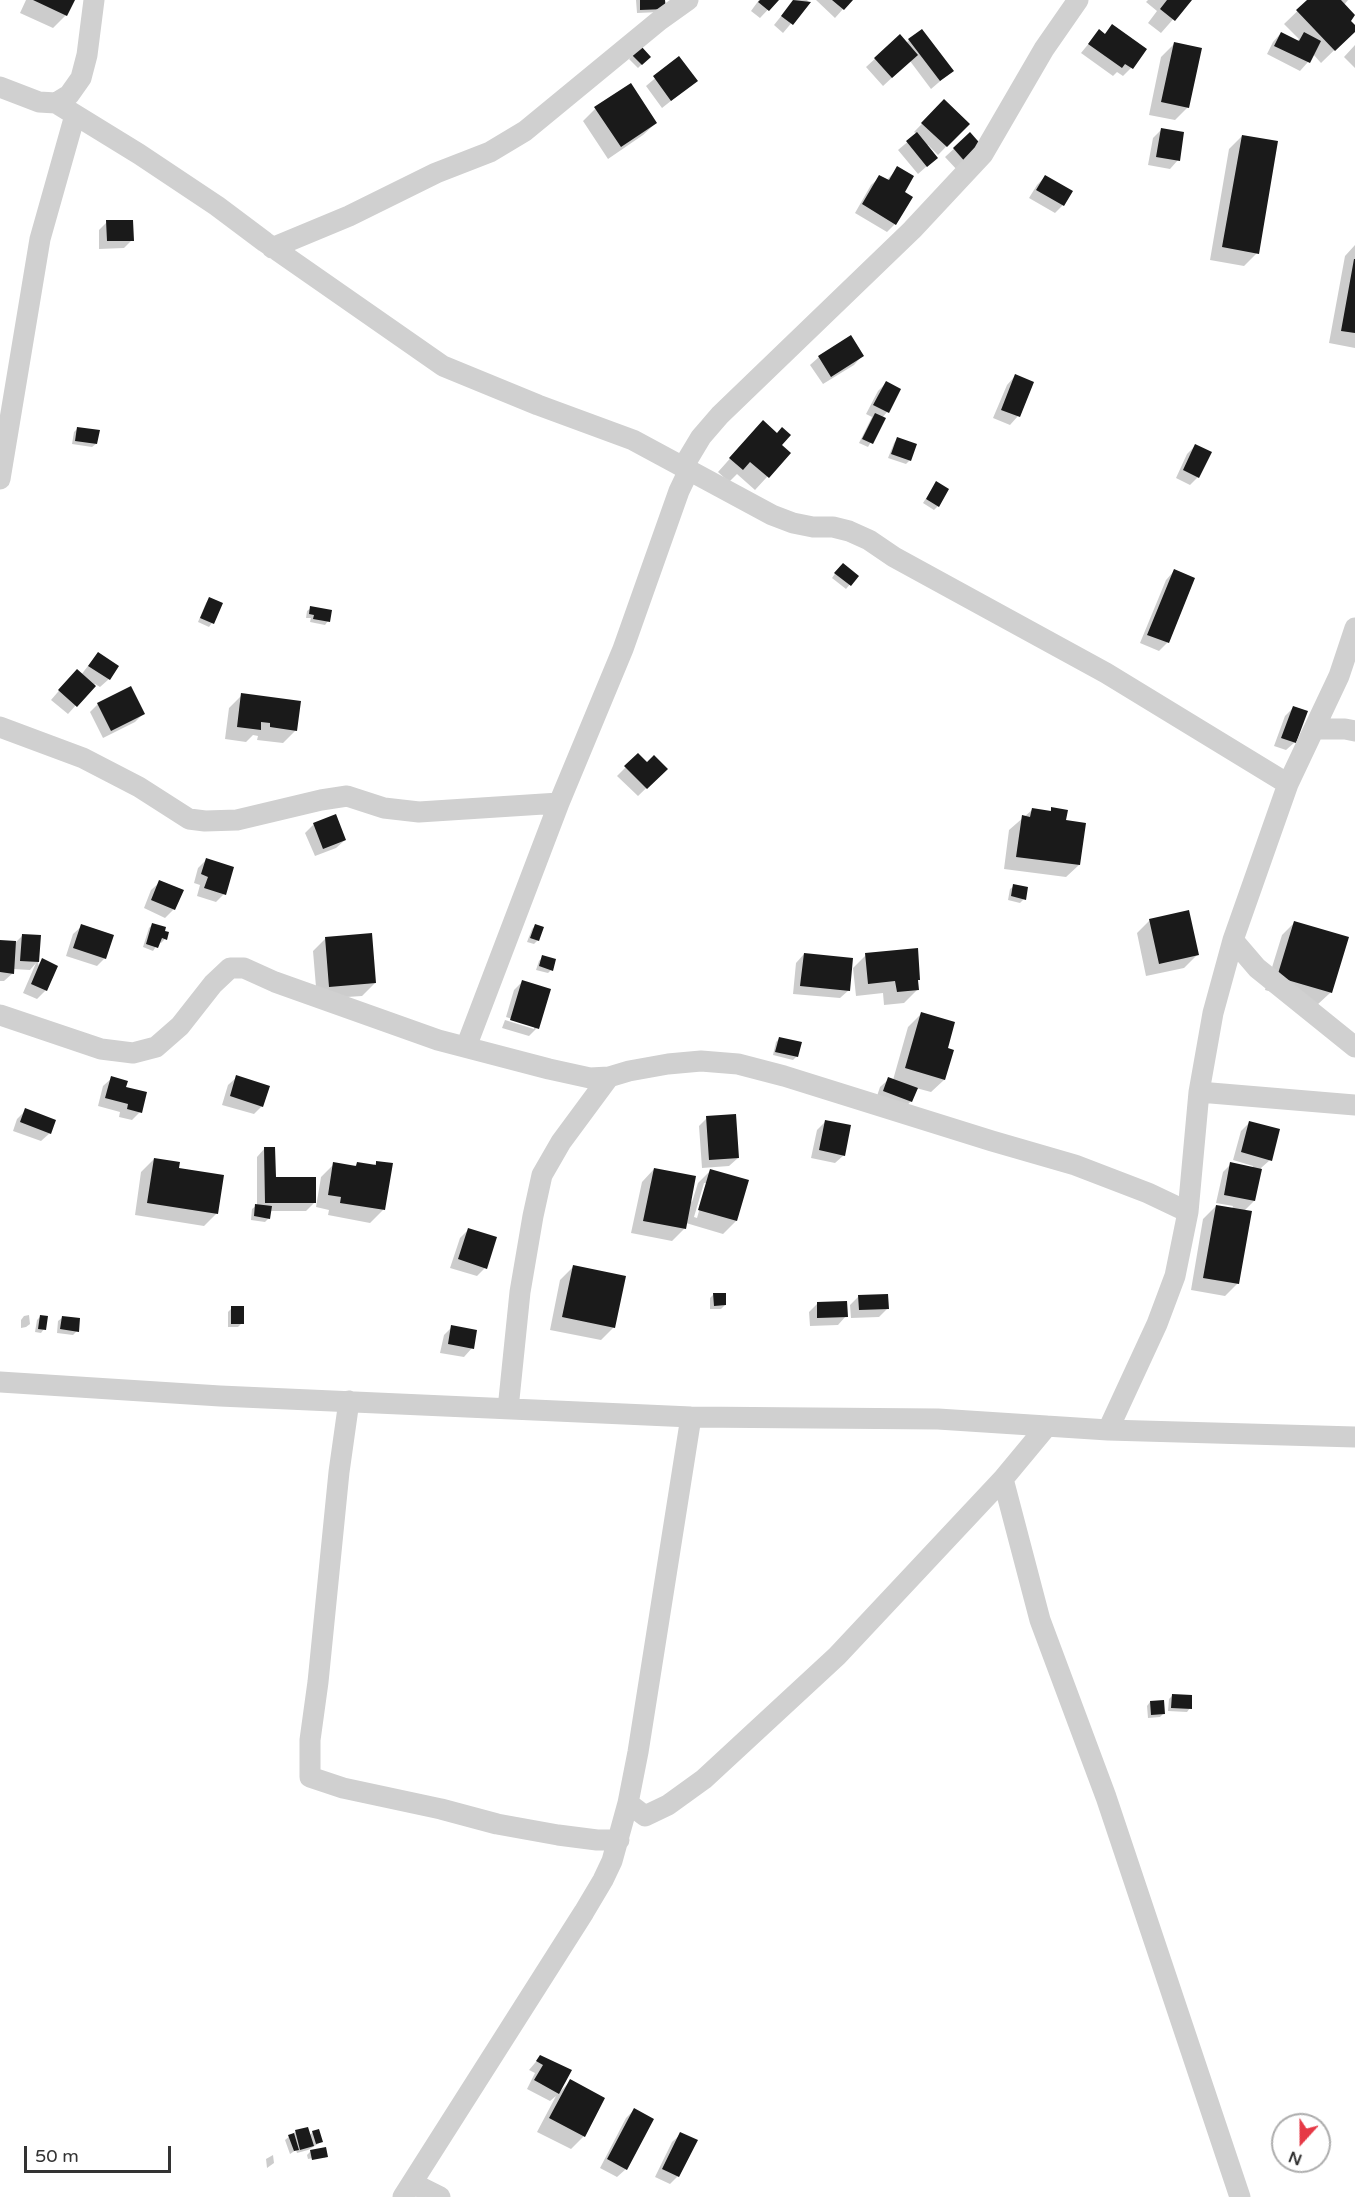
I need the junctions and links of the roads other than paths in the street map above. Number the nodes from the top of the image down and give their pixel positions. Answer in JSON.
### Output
{"nodes":[{"id":1,"x":94,"y":0,"type":"edge"},
{"id":2,"x":688,"y":0,"type":"edge"},
{"id":3,"x":1078,"y":0,"type":"edge"},
{"id":4,"x":0,"y":87,"type":"edge"},
{"id":5,"x":56,"y":104,"type":"junction"},
{"id":6,"x":75,"y":115,"type":"junction"},
{"id":7,"x":273,"y":248,"type":"junction"},
{"id":8,"x":686,"y":468,"type":"junction"},
{"id":9,"x":0,"y":479,"type":"edge"},
{"id":10,"x":1355,"y":628,"type":"edge"},
{"id":11,"x":0,"y":727,"type":"edge"},
{"id":12,"x":1314,"y":729,"type":"junction"},
{"id":13,"x":1355,"y":731,"type":"edge"},
{"id":14,"x":1288,"y":784,"type":"junction"},
{"id":15,"x":559,"y":802,"type":"junction"},
{"id":16,"x":1233,"y":940,"type":"junction"},
{"id":17,"x":0,"y":1015,"type":"edge"},
{"id":18,"x":466,"y":1047,"type":"junction"},
{"id":19,"x":1355,"y":1047,"type":"edge"},
{"id":20,"x":609,"y":1077,"type":"junction"},
{"id":21,"x":1199,"y":1092,"type":"junction"},
{"id":22,"x":1355,"y":1105,"type":"edge"},
{"id":23,"x":1188,"y":1212,"type":"junction"},
{"id":24,"x":0,"y":1382,"type":"edge"},
{"id":25,"x":349,"y":1401,"type":"junction"},
{"id":26,"x":508,"y":1409,"type":"junction"},
{"id":27,"x":691,"y":1417,"type":"junction"},
{"id":28,"x":1047,"y":1426,"type":"junction"},
{"id":29,"x":1108,"y":1430,"type":"junction"},
{"id":30,"x":1355,"y":1437,"type":"edge"},
{"id":31,"x":1003,"y":1479,"type":"junction"},
{"id":32,"x":628,"y":1803,"type":"junction"},
{"id":33,"x":619,"y":1840,"type":"junction"},
{"id":34,"x":408,"y":2190,"type":"edge"},
{"id":35,"x":440,"y":2197,"type":"edge"},
{"id":36,"x":1240,"y":2197,"type":"edge"}],
"edges":[{"from":1,"to":5,"type":"street"},
{"from":2,"to":7,"type":"street"},
{"from":3,"to":8,"type":"street"},
{"from":4,"to":5,"type":"street"},
{"from":5,"to":6,"type":"street"},
{"from":6,"to":7,"type":"street"},
{"from":6,"to":9,"type":"street"},
{"from":7,"to":8,"type":"street"},
{"from":8,"to":14,"type":"street"},
{"from":8,"to":15,"type":"street"},
{"from":10,"to":12,"type":"street"},
{"from":11,"to":15,"type":"street"},
{"from":12,"to":13,"type":"street"},
{"from":12,"to":14,"type":"street"},
{"from":14,"to":16,"type":"street"},
{"from":15,"to":18,"type":"street"},
{"from":16,"to":19,"type":"street"},
{"from":16,"to":21,"type":"street"},
{"from":17,"to":18,"type":"street"},
{"from":18,"to":20,"type":"street"},
{"from":20,"to":23,"type":"street"},
{"from":20,"to":26,"type":"street"},
{"from":21,"to":22,"type":"street"},
{"from":21,"to":23,"type":"street"},
{"from":23,"to":29,"type":"street"},
{"from":24,"to":25,"type":"street"},
{"from":25,"to":26,"type":"street"},
{"from":25,"to":33,"type":"street"},
{"from":26,"to":27,"type":"street"},
{"from":27,"to":28,"type":"street"},
{"from":27,"to":32,"type":"street"},
{"from":28,"to":29,"type":"street"},
{"from":28,"to":31,"type":"street"},
{"from":29,"to":30,"type":"street"},
{"from":31,"to":32,"type":"street"},
{"from":31,"to":36,"type":"street"},
{"from":32,"to":33,"type":"street"},
{"from":33,"to":34,"type":"street"},
{"from":34,"to":35,"type":"street"}]}
